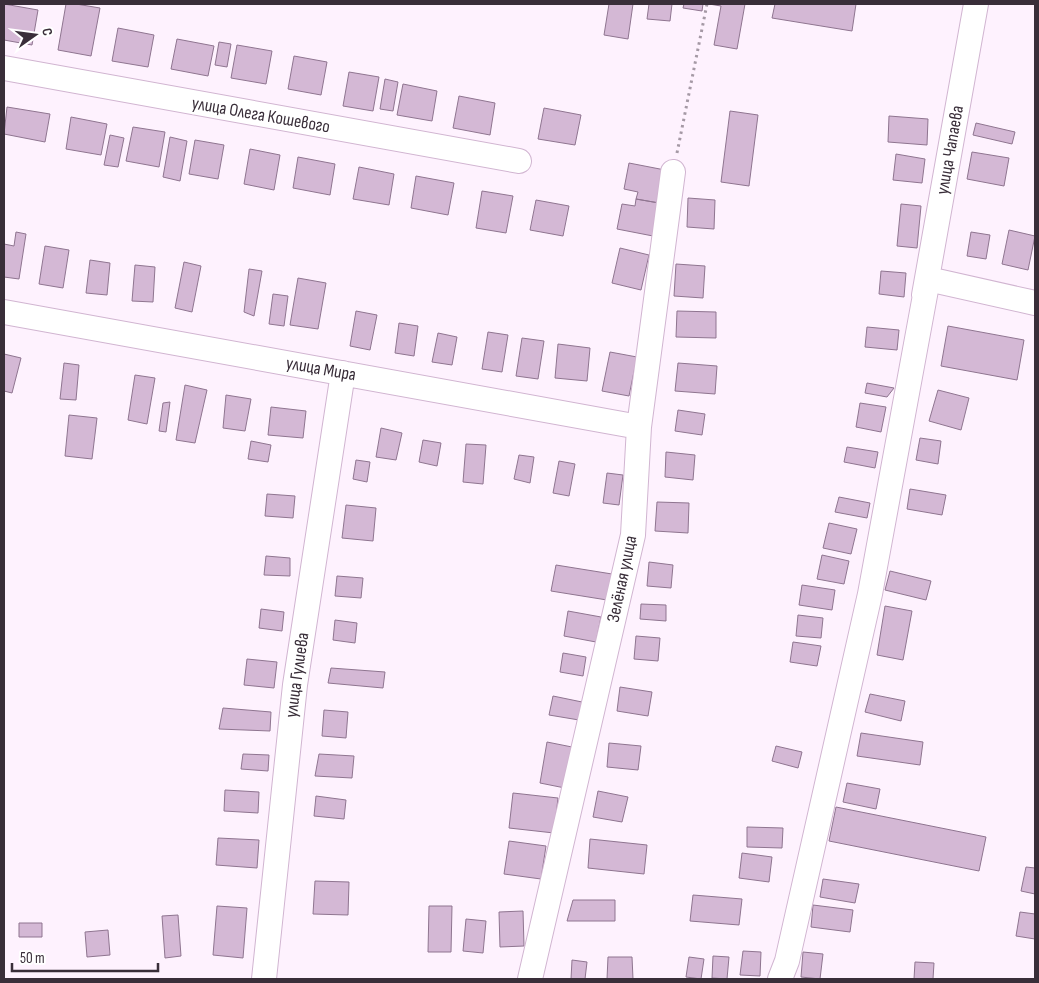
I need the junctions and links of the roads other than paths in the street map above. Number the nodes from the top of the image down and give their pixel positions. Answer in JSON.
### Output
{"nodes":[{"id":1,"x":976,"y":4,"type":"edge"},
{"id":2,"x":4,"y":68,"type":"edge"},
{"id":3,"x":519,"y":161,"type":"dead end"},
{"id":4,"x":673,"y":172,"type":"road end"},
{"id":5,"x":926,"y":288,"type":"junction"},
{"id":6,"x":1035,"y":303,"type":"edge"},
{"id":7,"x":4,"y":312,"type":"edge"},
{"id":8,"x":343,"y":373,"type":"junction"},
{"id":9,"x":639,"y":427,"type":"junction"},
{"id":10,"x":264,"y":979,"type":"edge"},
{"id":11,"x":530,"y":979,"type":"edge"},
{"id":12,"x":780,"y":979,"type":"edge"}],
"edges":[{"from":1,"to":5,"type":"street","name":"улица Чапаева"},
{"from":2,"to":3,"type":"street","name":"улица Олега Кошевого"},
{"from":4,"to":9,"type":"street","name":"Зелёная улица"},
{"from":5,"to":6,"type":"street"},
{"from":5,"to":12,"type":"street","name":"улица Чапаева"},
{"from":7,"to":8,"type":"street","name":"улица Мира"},
{"from":8,"to":9,"type":"street","name":"улица Мира"},
{"from":8,"to":10,"type":"street","name":"улица Гулиева"},
{"from":9,"to":11,"type":"street","name":"Зелёная улица"}]}
